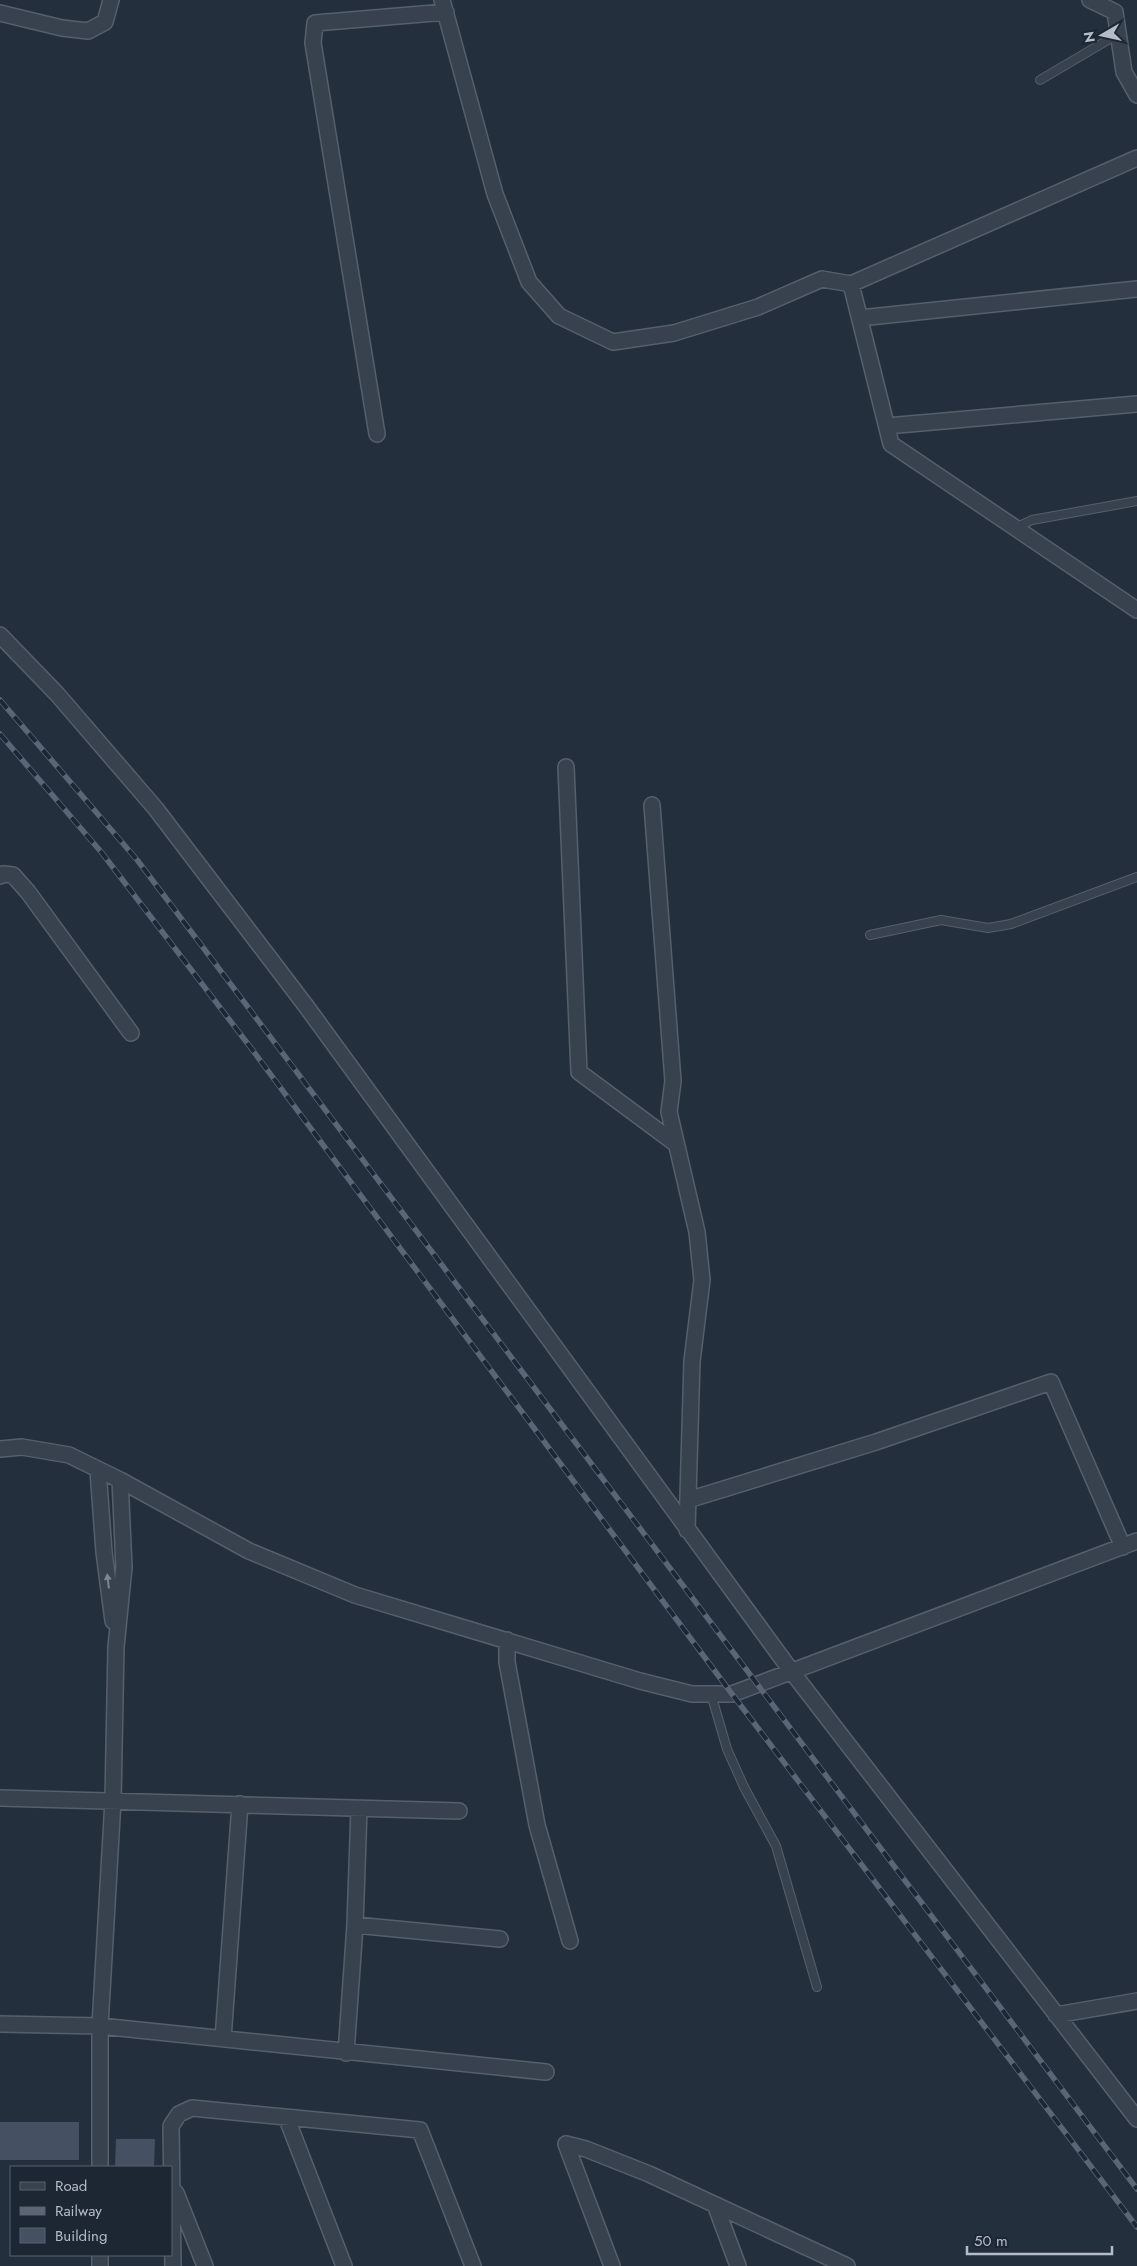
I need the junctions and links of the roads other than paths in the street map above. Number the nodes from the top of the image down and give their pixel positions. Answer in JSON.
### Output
{"nodes":[{"id":1,"x":111,"y":0,"type":"edge"},
{"id":2,"x":1090,"y":0,"type":"edge"},
{"id":3,"x":444,"y":6,"type":"edge"},
{"id":4,"x":0,"y":13,"type":"edge"},
{"id":5,"x":1118,"y":34,"type":"junction"},
{"id":6,"x":1040,"y":80,"type":"dead end"},
{"id":7,"x":1137,"y":95,"type":"edge"},
{"id":8,"x":1137,"y":158,"type":"edge"},
{"id":9,"x":851,"y":284,"type":"junction"},
{"id":10,"x":1137,"y":289,"type":"edge"},
{"id":11,"x":860,"y":318,"type":"junction"},
{"id":12,"x":1137,"y":404,"type":"edge"},
{"id":13,"x":887,"y":426,"type":"junction"},
{"id":14,"x":377,"y":434,"type":"dead end"},
{"id":15,"x":1137,"y":501,"type":"edge"},
{"id":16,"x":1015,"y":528,"type":"junction"},
{"id":17,"x":1137,"y":610,"type":"edge"},
{"id":18,"x":0,"y":635,"type":"edge"},
{"id":19,"x":566,"y":767,"type":"dead end"},
{"id":20,"x":652,"y":805,"type":"dead end"},
{"id":21,"x":0,"y":876,"type":"edge"},
{"id":22,"x":1137,"y":878,"type":"edge"},
{"id":23,"x":870,"y":935,"type":"dead end"},
{"id":24,"x":131,"y":1033,"type":"dead end"},
{"id":25,"x":676,"y":1144,"type":"junction"},
{"id":26,"x":0,"y":1449,"type":"edge"},
{"id":27,"x":98,"y":1470,"type":"junction"},
{"id":28,"x":120,"y":1480,"type":"junction"},
{"id":29,"x":688,"y":1500,"type":"junction"},
{"id":30,"x":688,"y":1530,"type":"junction"},
{"id":31,"x":1130,"y":1544,"type":"edge"},
{"id":32,"x":507,"y":1640,"type":"junction"},
{"id":33,"x":116,"y":1647,"type":"junction"},
{"id":34,"x":792,"y":1672,"type":"junction"},
{"id":35,"x":710,"y":1694,"type":"junction"},
{"id":36,"x":0,"y":1798,"type":"edge"},
{"id":37,"x":114,"y":1800,"type":"junction"},
{"id":38,"x":240,"y":1804,"type":"junction"},
{"id":39,"x":359,"y":1808,"type":"junction"},
{"id":40,"x":459,"y":1811,"type":"dead end"},
{"id":41,"x":355,"y":1925,"type":"junction"},
{"id":42,"x":500,"y":1939,"type":"dead end"},
{"id":43,"x":570,"y":1941,"type":"dead end"},
{"id":44,"x":817,"y":1987,"type":"dead end"},
{"id":45,"x":1137,"y":2001,"type":"edge"},
{"id":46,"x":1056,"y":2015,"type":"junction"},
{"id":47,"x":0,"y":2024,"type":"edge"},
{"id":48,"x":100,"y":2026,"type":"junction"},
{"id":49,"x":223,"y":2039,"type":"junction"},
{"id":50,"x":346,"y":2053,"type":"junction"},
{"id":51,"x":546,"y":2072,"type":"dead end"},
{"id":52,"x":287,"y":2119,"type":"junction"},
{"id":53,"x":1137,"y":2119,"type":"edge"},
{"id":54,"x":100,"y":2166,"type":"edge"},
{"id":55,"x":173,"y":2184,"type":"junction"},
{"id":56,"x":716,"y":2207,"type":"junction"},
{"id":57,"x":173,"y":2266,"type":"edge"},
{"id":58,"x":205,"y":2266,"type":"edge"},
{"id":59,"x":344,"y":2266,"type":"edge"},
{"id":60,"x":473,"y":2266,"type":"edge"},
{"id":61,"x":612,"y":2266,"type":"edge"},
{"id":62,"x":738,"y":2266,"type":"edge"},
{"id":63,"x":847,"y":2266,"type":"edge"}],
"edges":[{"from":1,"to":4,"type":"street"},
{"from":2,"to":5,"type":"street"},
{"from":3,"to":9,"type":"street"},
{"from":3,"to":14,"type":"street"},
{"from":5,"to":6,"type":"lane"},
{"from":5,"to":7,"type":"street"},
{"from":8,"to":9,"type":"street"},
{"from":9,"to":11,"type":"street"},
{"from":10,"to":11,"type":"street"},
{"from":11,"to":13,"type":"street"},
{"from":12,"to":13,"type":"street"},
{"from":13,"to":16,"type":"street"},
{"from":15,"to":16,"type":"lane"},
{"from":16,"to":17,"type":"street"},
{"from":18,"to":30,"type":"street"},
{"from":19,"to":25,"type":"street"},
{"from":20,"to":25,"type":"street"},
{"from":21,"to":24,"type":"street"},
{"from":22,"to":23,"type":"lane"},
{"from":25,"to":29,"type":"street"},
{"from":26,"to":27,"type":"street"},
{"from":27,"to":28,"type":"street"},
{"from":33,"to":27,"type":"street","one_way":true},
{"from":28,"to":32,"type":"street"},
{"from":28,"to":33,"type":"street"},
{"from":29,"to":30,"type":"street"},
{"from":29,"to":31,"type":"street"},
{"from":30,"to":34,"type":"street"},
{"from":31,"to":34,"type":"street"},
{"from":32,"to":35,"type":"street"},
{"from":32,"to":43,"type":"street"},
{"from":33,"to":37,"type":"street"},
{"from":34,"to":35,"type":"street"},
{"from":34,"to":46,"type":"street"},
{"from":35,"to":44,"type":"lane"},
{"from":36,"to":37,"type":"street"},
{"from":37,"to":38,"type":"street"},
{"from":37,"to":48,"type":"street"},
{"from":38,"to":39,"type":"street"},
{"from":38,"to":49,"type":"street"},
{"from":39,"to":40,"type":"street"},
{"from":39,"to":41,"type":"street"},
{"from":41,"to":42,"type":"street"},
{"from":41,"to":50,"type":"street"},
{"from":45,"to":46,"type":"street"},
{"from":46,"to":53,"type":"street"},
{"from":47,"to":48,"type":"street"},
{"from":48,"to":49,"type":"street"},
{"from":48,"to":54,"type":"street"},
{"from":49,"to":50,"type":"street"},
{"from":50,"to":51,"type":"street"},
{"from":52,"to":55,"type":"street"},
{"from":52,"to":59,"type":"street"},
{"from":52,"to":60,"type":"street"},
{"from":55,"to":57,"type":"street"},
{"from":55,"to":58,"type":"street"},
{"from":56,"to":61,"type":"street"},
{"from":56,"to":62,"type":"street"},
{"from":56,"to":63,"type":"street"}]}
